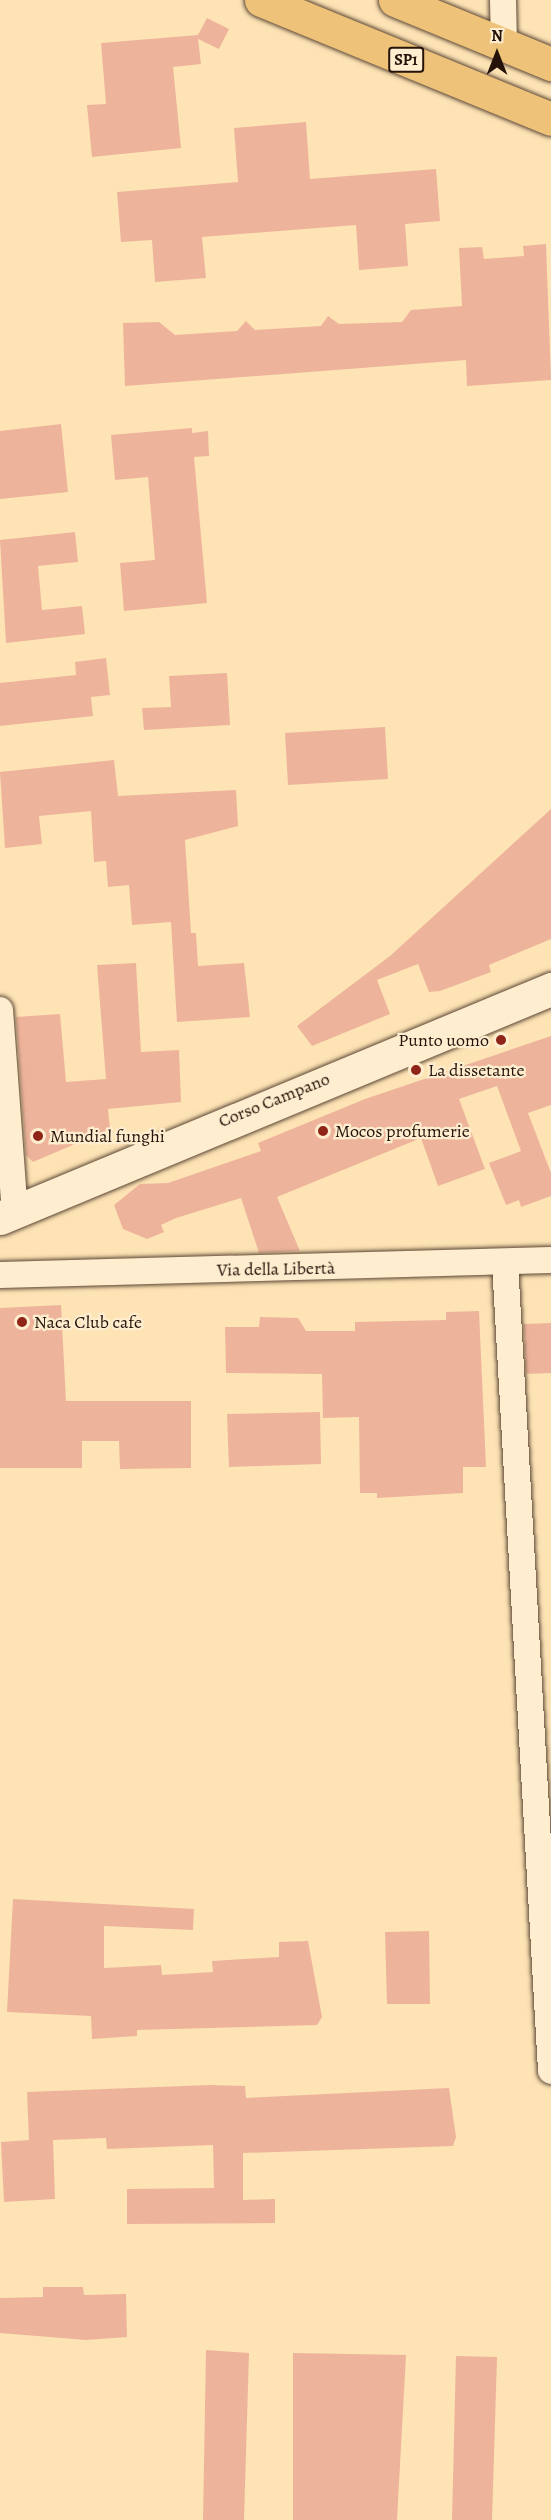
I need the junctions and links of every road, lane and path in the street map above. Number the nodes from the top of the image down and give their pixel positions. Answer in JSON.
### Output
{"nodes":[{"id":1,"x":261,"y":0,"type":"edge"},
{"id":2,"x":395,"y":0,"type":"edge"},
{"id":3,"x":503,"y":0,"type":"edge"},
{"id":4,"x":504,"y":44,"type":"junction"},
{"id":5,"x":551,"y":64,"type":"edge"},
{"id":6,"x":551,"y":119,"type":"edge"},
{"id":7,"x":551,"y":988,"type":"edge"},
{"id":8,"x":0,"y":1010,"type":"edge"},
{"id":9,"x":7,"y":1215,"type":"edge"},
{"id":10,"x":551,"y":1260,"type":"edge"},
{"id":11,"x":505,"y":1263,"type":"junction"},
{"id":12,"x":0,"y":1275,"type":"edge"},
{"id":13,"x":551,"y":2071,"type":"edge"}],
"edges":[{"from":1,"to":6,"type":"main road","number":"SP1"},
{"from":2,"to":4,"type":"main road"},
{"from":3,"to":4,"type":"street"},
{"from":4,"to":5,"type":"main road"},
{"from":7,"to":9,"type":"main road","name":"Corso Campano"},
{"from":8,"to":9,"type":"street"},
{"from":10,"to":11,"type":"street","name":"Via della Libertà"},
{"from":11,"to":12,"type":"street","name":"Via della Libertà"},
{"from":11,"to":13,"type":"street"}]}
